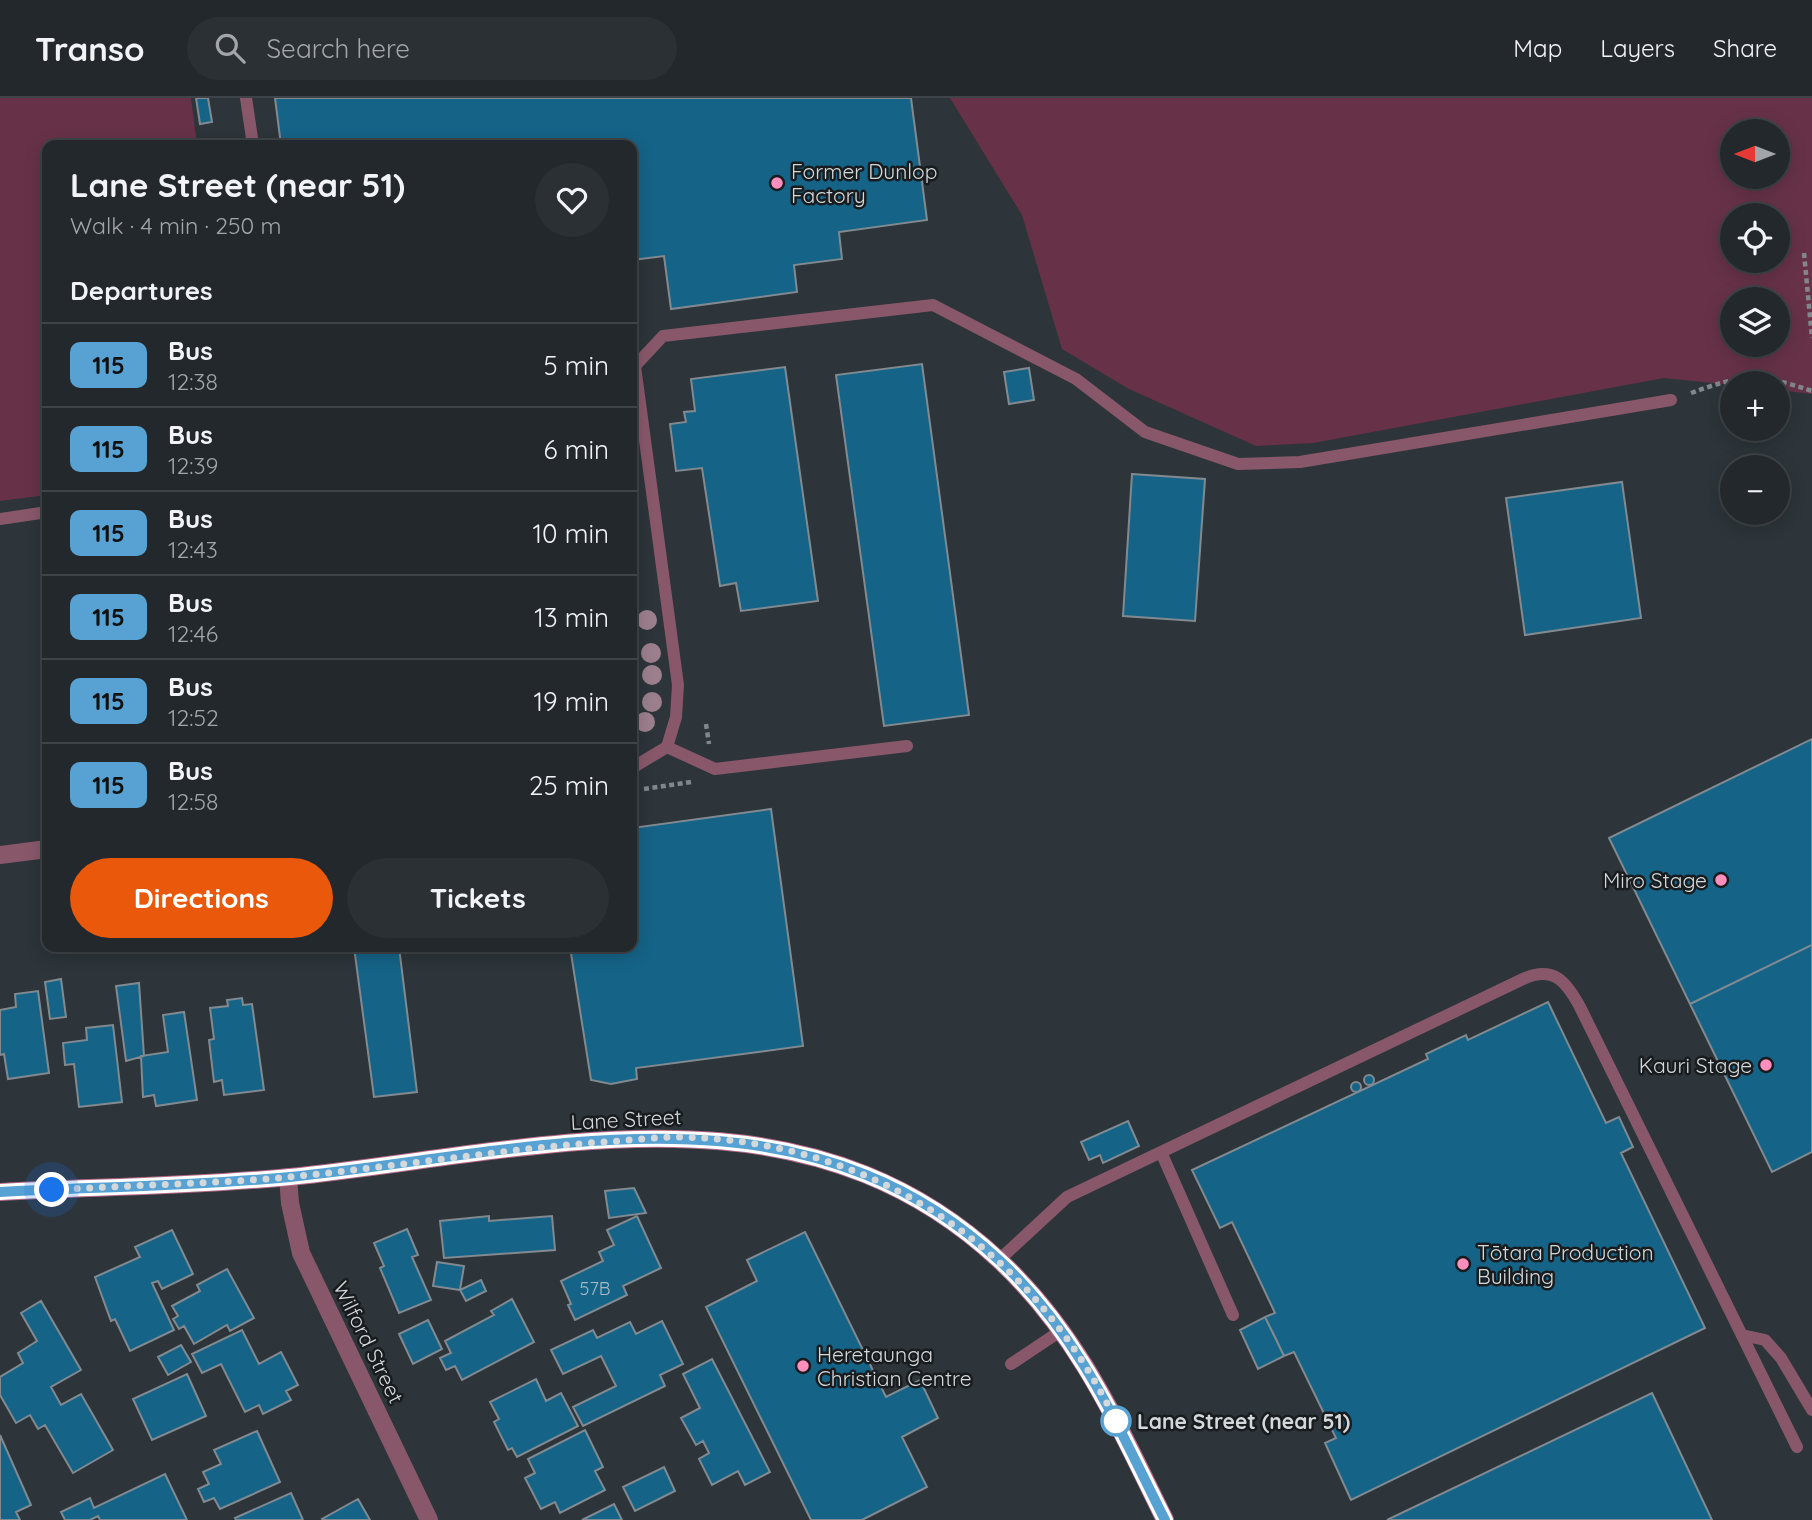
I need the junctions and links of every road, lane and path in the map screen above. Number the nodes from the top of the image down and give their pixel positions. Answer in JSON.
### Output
{"nodes":[{"id":1,"x":247,"y":98,"type":"edge"},
{"id":2,"x":252,"y":140,"type":"edge"},
{"id":3,"x":1804,"y":253,"type":"dead end"},
{"id":4,"x":1812,"y":338,"type":"edge"},
{"id":5,"x":637,"y":364,"type":"edge"},
{"id":6,"x":637,"y":381,"type":"edge"},
{"id":7,"x":1812,"y":391,"type":"edge"},
{"id":8,"x":1671,"y":400,"type":"joint"},
{"id":9,"x":42,"y":513,"type":"edge"},
{"id":10,"x":0,"y":519,"type":"edge"},
{"id":11,"x":906,"y":746,"type":"dead end"},
{"id":12,"x":667,"y":747,"type":"junction"},
{"id":13,"x":637,"y":765,"type":"edge"},
{"id":14,"x":42,"y":850,"type":"edge"},
{"id":15,"x":0,"y":855,"type":"edge"},
{"id":16,"x":1161,"y":1152,"type":"junction"},
{"id":17,"x":288,"y":1177,"type":"junction"},
{"id":18,"x":0,"y":1192,"type":"edge"},
{"id":19,"x":999,"y":1260,"type":"junction"},
{"id":20,"x":1233,"y":1315,"type":"dead end"},
{"id":21,"x":1062,"y":1329,"type":"junction"},
{"id":22,"x":1742,"y":1335,"type":"junction"},
{"id":23,"x":1011,"y":1364,"type":"dead end"},
{"id":24,"x":1812,"y":1410,"type":"edge"},
{"id":25,"x":1797,"y":1447,"type":"dead end"},
{"id":26,"x":429,"y":1520,"type":"edge"},
{"id":27,"x":1165,"y":1520,"type":"edge"}],
"edges":[{"from":1,"to":2,"type":"lane"},
{"from":3,"to":4,"type":"path"},
{"from":5,"to":8,"type":"lane"},
{"from":6,"to":12,"type":"lane"},
{"from":7,"to":8,"type":"path"},
{"from":9,"to":10,"type":"lane"},
{"from":11,"to":12,"type":"lane"},
{"from":12,"to":13,"type":"lane"},
{"from":14,"to":15,"type":"street"},
{"from":16,"to":19,"type":"lane"},
{"from":16,"to":20,"type":"lane"},
{"from":16,"to":22,"type":"lane"},
{"from":17,"to":18,"type":"street","name":"Lane Street"},
{"from":17,"to":19,"type":"street","name":"Lane Street"},
{"from":17,"to":26,"type":"street","name":"Wilford Street"},
{"from":19,"to":21,"type":"street","name":"Lane Street"},
{"from":21,"to":23,"type":"lane"},
{"from":21,"to":27,"type":"street","name":"Lane Street"},
{"from":22,"to":24,"type":"lane"},
{"from":22,"to":25,"type":"lane"}]}
